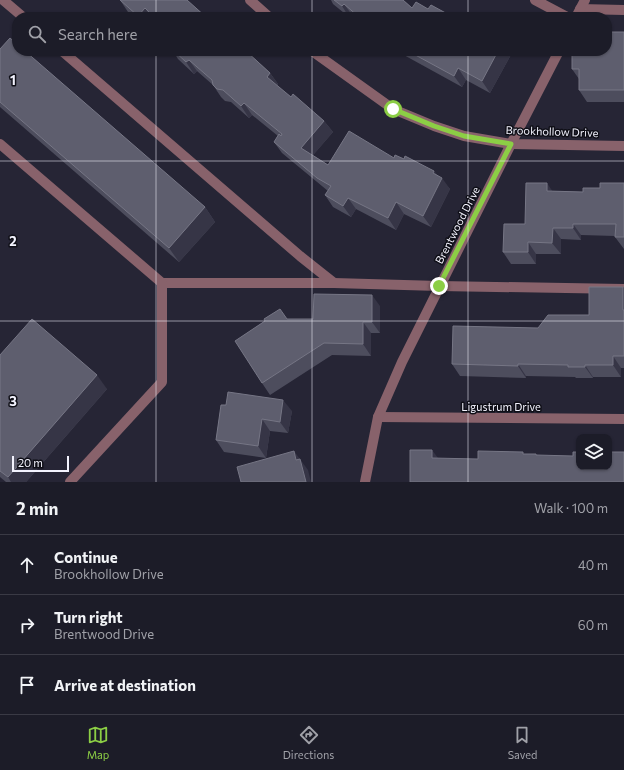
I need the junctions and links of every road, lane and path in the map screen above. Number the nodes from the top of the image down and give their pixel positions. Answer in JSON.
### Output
{"nodes":[{"id":1,"x":3,"y":0,"type":"edge"},
{"id":2,"x":250,"y":0,"type":"edge"},
{"id":3,"x":535,"y":0,"type":"edge"},
{"id":4,"x":585,"y":0,"type":"edge"},
{"id":5,"x":624,"y":10,"type":"edge"},
{"id":6,"x":17,"y":12,"type":"edge"},
{"id":7,"x":263,"y":12,"type":"edge"},
{"id":8,"x":558,"y":12,"type":"edge"},
{"id":9,"x":579,"y":12,"type":"edge"},
{"id":10,"x":593,"y":12,"type":"edge"},
{"id":11,"x":68,"y":56,"type":"edge"},
{"id":12,"x":319,"y":56,"type":"edge"},
{"id":13,"x":556,"y":56,"type":"edge"},
{"id":14,"x":0,"y":144,"type":"edge"},
{"id":15,"x":511,"y":144,"type":"junction"},
{"id":16,"x":624,"y":146,"type":"edge"},
{"id":17,"x":162,"y":283,"type":"junction"},
{"id":18,"x":334,"y":283,"type":"junction"},
{"id":19,"x":439,"y":286,"type":"junction"},
{"id":20,"x":624,"y":289,"type":"edge"},
{"id":21,"x":378,"y":417,"type":"junction"},
{"id":22,"x":624,"y":419,"type":"edge"},
{"id":23,"x":70,"y":482,"type":"edge"},
{"id":24,"x":365,"y":482,"type":"edge"}],
"edges":[{"from":1,"to":6,"type":"street"},
{"from":2,"to":7,"type":"street"},
{"from":3,"to":8,"type":"street"},
{"from":4,"to":9,"type":"street"},
{"from":5,"to":10,"type":"street"},
{"from":11,"to":18,"type":"street"},
{"from":12,"to":15,"type":"street","name":"Brookhollow Drive"},
{"from":13,"to":15,"type":"street","name":"Brentwood Drive"},
{"from":14,"to":17,"type":"street"},
{"from":15,"to":16,"type":"street","name":"Brookhollow Drive"},
{"from":15,"to":19,"type":"street","name":"Brentwood Drive"},
{"from":17,"to":18,"type":"street"},
{"from":17,"to":23,"type":"street"},
{"from":18,"to":19,"type":"street"},
{"from":19,"to":20,"type":"street"},
{"from":19,"to":21,"type":"street","name":"Brentwood Drive"},
{"from":21,"to":22,"type":"street","name":"Ligustrum Drive"},
{"from":21,"to":24,"type":"street","name":"Brentwood Drive"}]}
